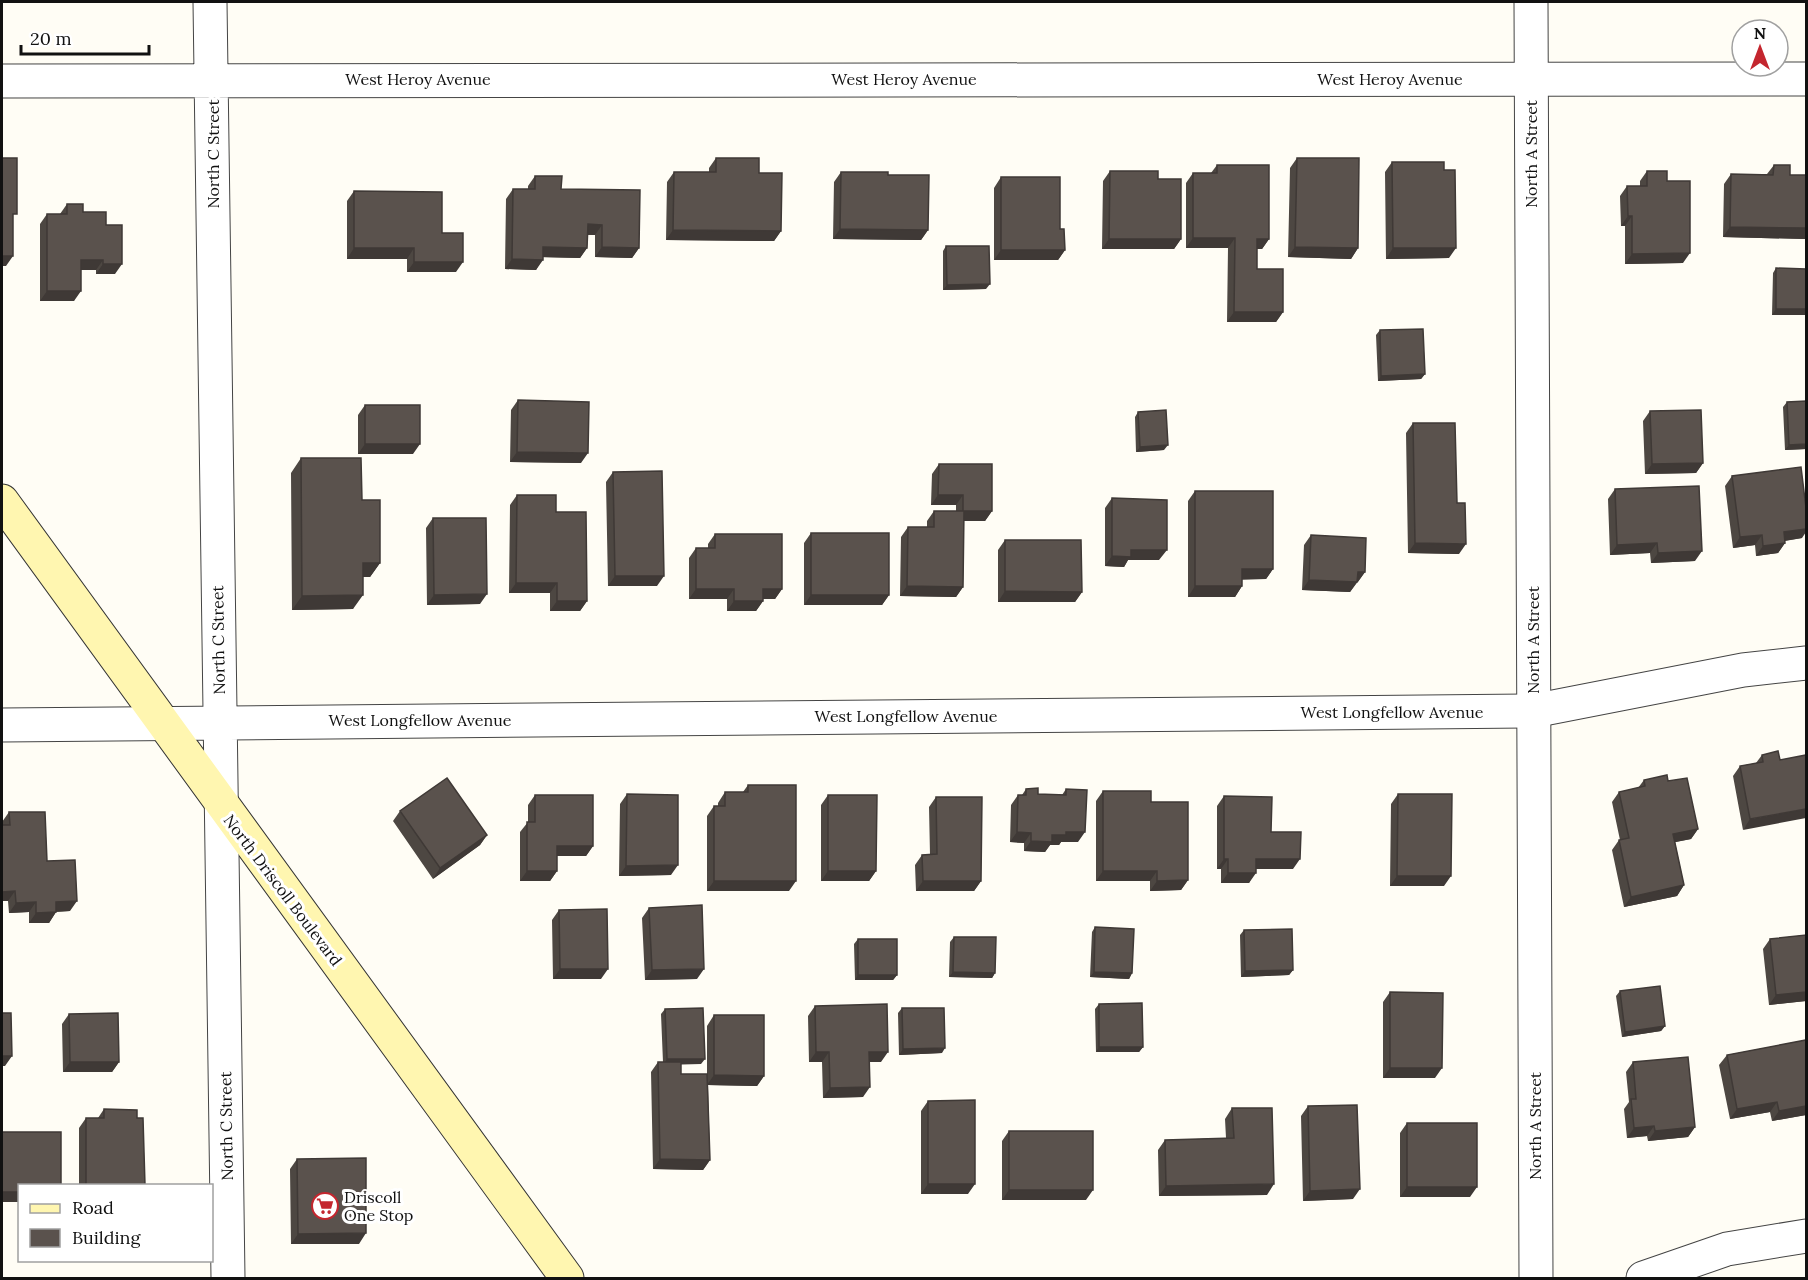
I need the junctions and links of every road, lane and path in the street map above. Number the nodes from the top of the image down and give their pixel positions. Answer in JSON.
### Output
{"nodes":[{"id":1,"x":210,"y":2,"type":"edge"},
{"id":2,"x":1531,"y":2,"type":"edge"},
{"id":3,"x":1531,"y":79,"type":"junction"},
{"id":4,"x":213,"y":80,"type":"junction"},
{"id":5,"x":1806,"y":80,"type":"edge"},
{"id":6,"x":2,"y":81,"type":"edge"},
{"id":7,"x":2,"y":501,"type":"edge"},
{"id":8,"x":1806,"y":663,"type":"edge"},
{"id":9,"x":1533,"y":711,"type":"junction"},
{"id":10,"x":219,"y":722,"type":"junction"},
{"id":11,"x":166,"y":724,"type":"junction"},
{"id":12,"x":2,"y":725,"type":"edge"},
{"id":13,"x":222,"y":807,"type":"junction"},
{"id":14,"x":1806,"y":1236,"type":"edge"},
{"id":15,"x":228,"y":1278,"type":"edge"},
{"id":16,"x":567,"y":1278,"type":"edge"},
{"id":17,"x":1536,"y":1278,"type":"edge"},
{"id":18,"x":1643,"y":1278,"type":"edge"}],
"edges":[{"from":1,"to":4,"type":"street","name":"North C Street"},
{"from":2,"to":3,"type":"street","name":"North A Street"},
{"from":3,"to":4,"type":"street","name":"West Heroy Avenue"},
{"from":3,"to":5,"type":"street","name":"West Heroy Avenue"},
{"from":3,"to":9,"type":"street","name":"North A Street"},
{"from":4,"to":6,"type":"street","name":"West Heroy Avenue"},
{"from":4,"to":10,"type":"street","name":"North C Street"},
{"from":7,"to":11,"type":"main road","name":"North Driscoll Boulevard"},
{"from":8,"to":9,"type":"street","name":"West Longfellow Avenue"},
{"from":9,"to":10,"type":"street","name":"West Longfellow Avenue"},
{"from":9,"to":17,"type":"street","name":"North A Street"},
{"from":10,"to":11,"type":"street","name":"West Longfellow Avenue"},
{"from":10,"to":13,"type":"street","name":"North C Street"},
{"from":11,"to":12,"type":"street","name":"West Longfellow Avenue"},
{"from":11,"to":13,"type":"main road","name":"North Driscoll Boulevard"},
{"from":13,"to":15,"type":"street","name":"North C Street"},
{"from":13,"to":16,"type":"main road","name":"North Driscoll Boulevard"},
{"from":14,"to":18,"type":"street"}]}
